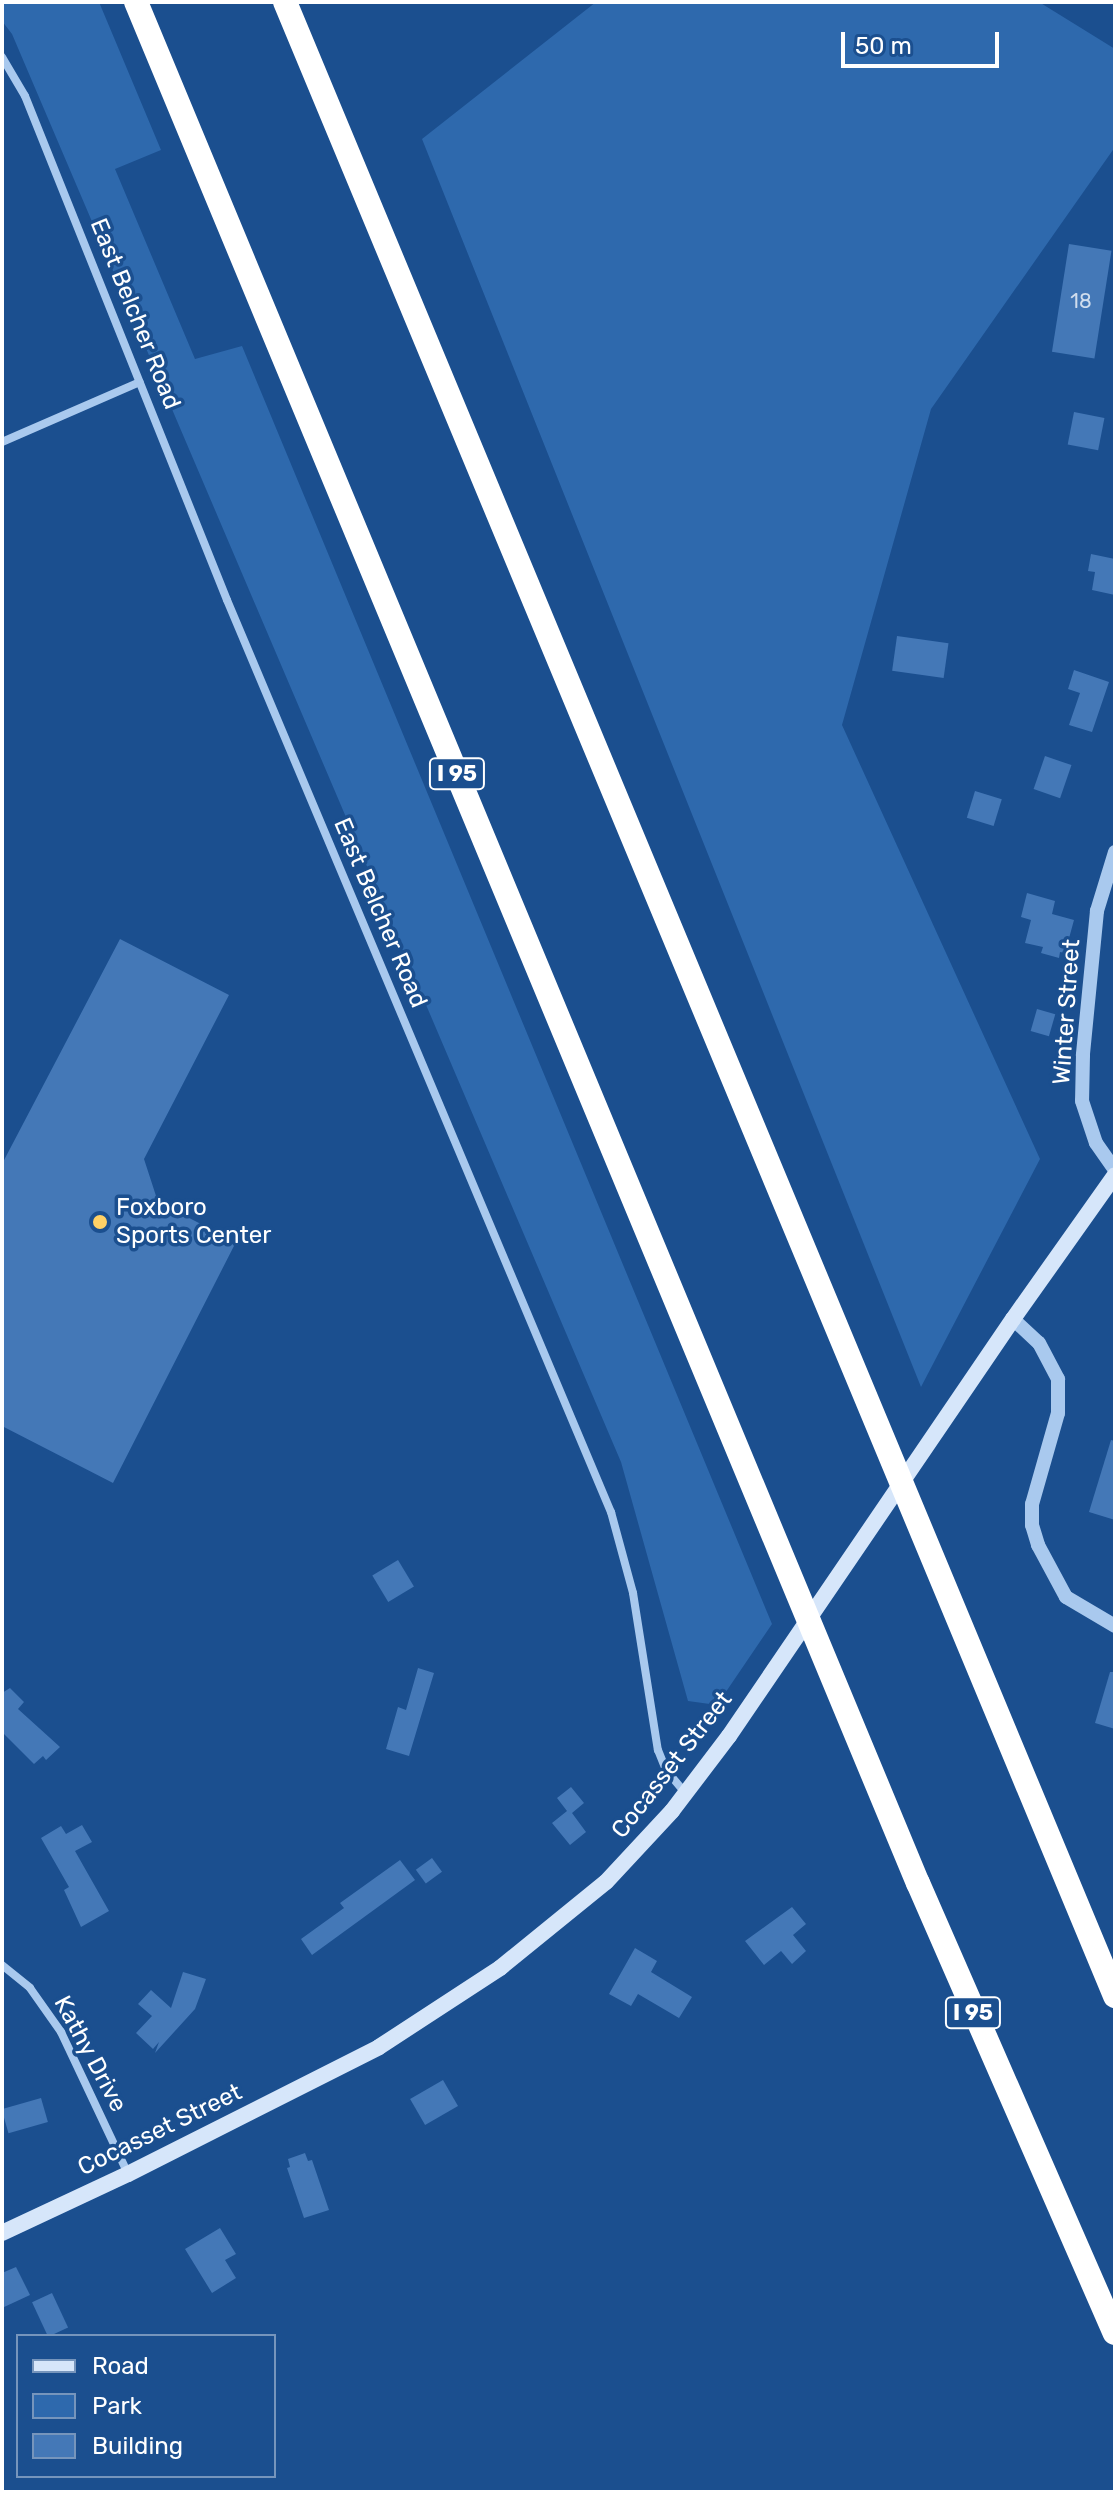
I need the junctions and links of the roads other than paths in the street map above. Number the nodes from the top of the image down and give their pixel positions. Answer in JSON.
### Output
{"nodes":[{"id":1,"x":136,"y":2,"type":"edge"},
{"id":2,"x":285,"y":2,"type":"edge"},
{"id":3,"x":2,"y":57,"type":"edge"},
{"id":4,"x":140,"y":382,"type":"junction"},
{"id":5,"x":2,"y":442,"type":"edge"},
{"id":6,"x":1115,"y":852,"type":"edge"},
{"id":7,"x":1115,"y":1172,"type":"edge"},
{"id":8,"x":1013,"y":1319,"type":"junction"},
{"id":9,"x":1115,"y":1626,"type":"edge"},
{"id":10,"x":686,"y":1794,"type":"junction"},
{"id":11,"x":2,"y":1965,"type":"edge"},
{"id":12,"x":1115,"y":1996,"type":"edge"},
{"id":13,"x":128,"y":2174,"type":"junction"},
{"id":14,"x":2,"y":2233,"type":"edge"},
{"id":15,"x":1115,"y":2333,"type":"edge"}],
"edges":[{"from":1,"to":15,"type":"highway","number":"I 95"},
{"from":2,"to":12,"type":"highway"},
{"from":3,"to":4,"type":"street","name":"East Belcher Road"},
{"from":4,"to":5,"type":"street"},
{"from":4,"to":10,"type":"street","name":"East Belcher Road"},
{"from":6,"to":7,"type":"street","name":"Winter Street"},
{"from":7,"to":8,"type":"main road","name":"Cocasset Street"},
{"from":8,"to":9,"type":"street"},
{"from":8,"to":10,"type":"main road","name":"Cocasset Street"},
{"from":10,"to":13,"type":"main road","name":"Cocasset Street"},
{"from":11,"to":13,"type":"street","name":"Kathy Drive"},
{"from":13,"to":14,"type":"main road","name":"Cocasset Street"}]}
